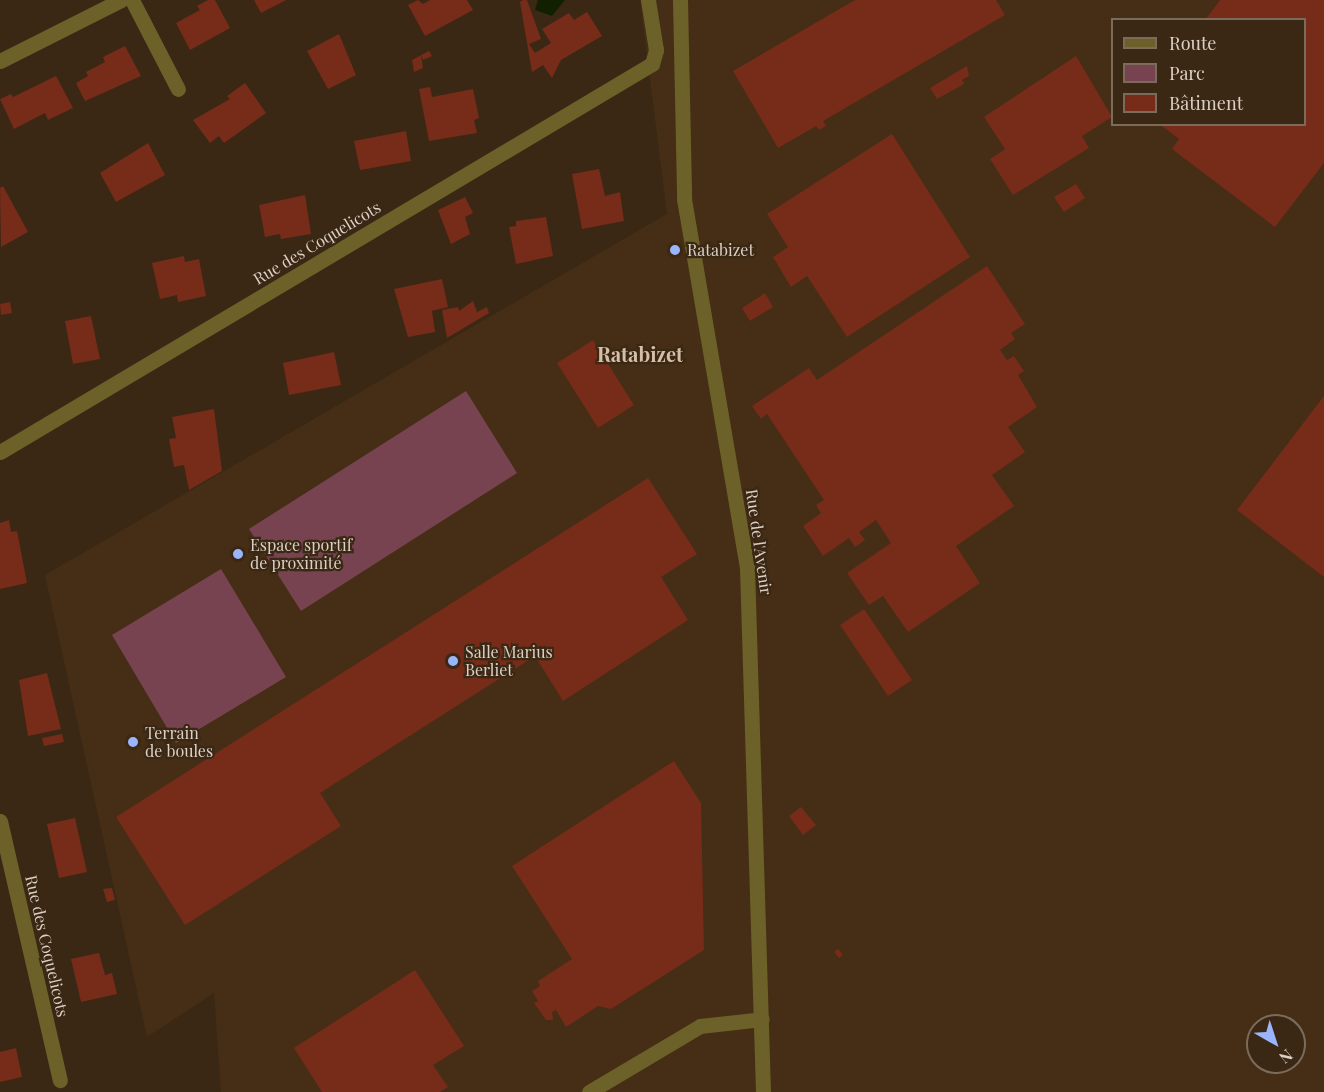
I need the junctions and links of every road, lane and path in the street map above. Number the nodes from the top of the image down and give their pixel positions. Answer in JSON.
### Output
{"nodes":[{"id":1,"x":121,"y":0,"type":"edge"},
{"id":2,"x":132,"y":0,"type":"edge"},
{"id":3,"x":648,"y":0,"type":"edge"},
{"id":4,"x":680,"y":0,"type":"edge"},
{"id":5,"x":0,"y":61,"type":"edge"},
{"id":6,"x":178,"y":89,"type":"dead end"},
{"id":7,"x":0,"y":452,"type":"edge"},
{"id":8,"x":0,"y":821,"type":"edge"},
{"id":9,"x":762,"y":1019,"type":"junction"},
{"id":10,"x":60,"y":1080,"type":"dead end"},
{"id":11,"x":589,"y":1092,"type":"edge"},
{"id":12,"x":763,"y":1092,"type":"edge"}],
"edges":[{"from":1,"to":5,"type":"street"},
{"from":2,"to":6,"type":"street"},
{"from":3,"to":7,"type":"street","name":"Rue des Coquelicots"},
{"from":4,"to":9,"type":"street","name":"Rue de l'Avenir"},
{"from":8,"to":10,"type":"street","name":"Rue des Coquelicots"},
{"from":9,"to":11,"type":"street"},
{"from":9,"to":12,"type":"street","name":"Rue de l'Avenir"}]}
